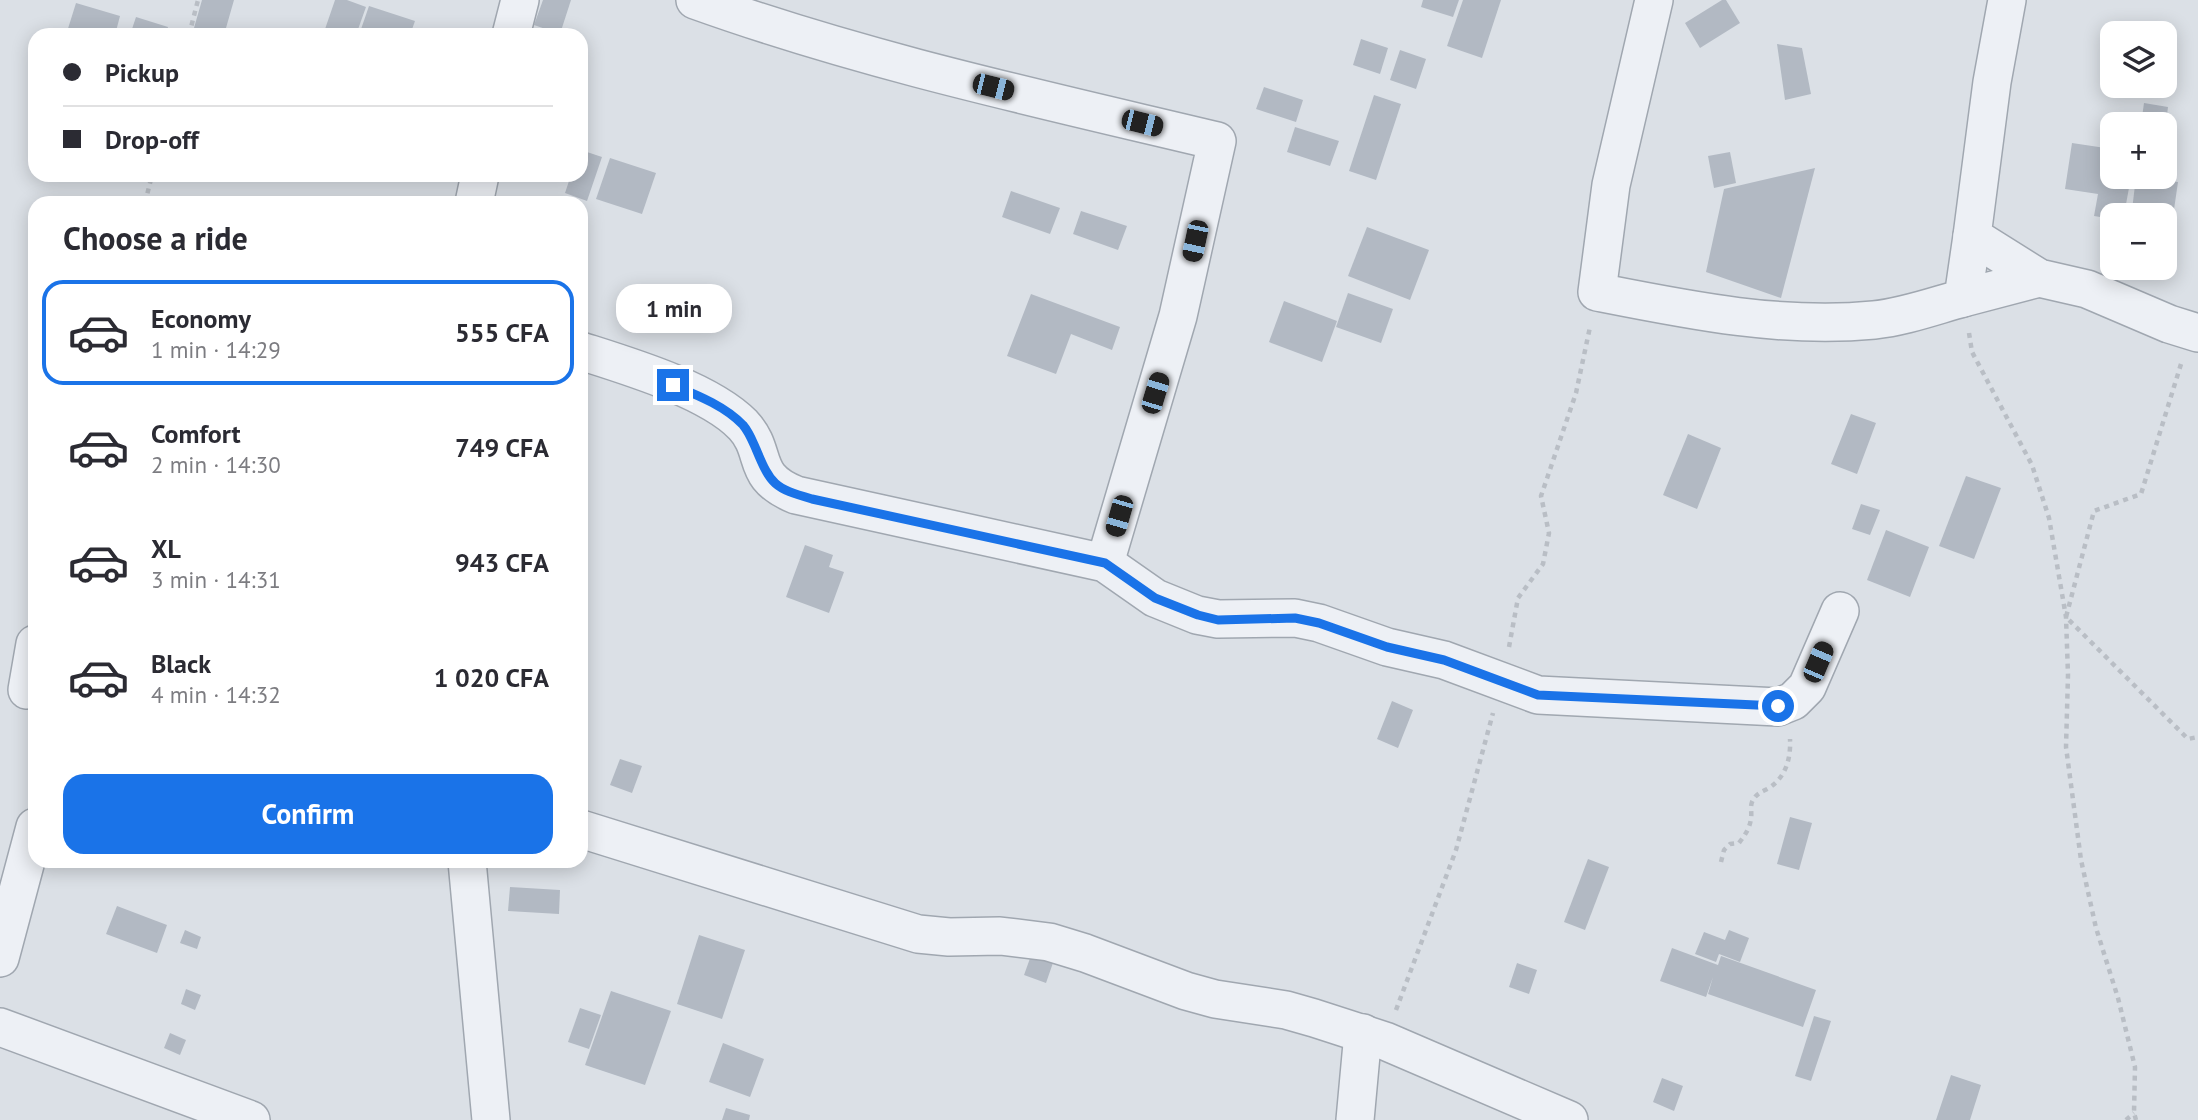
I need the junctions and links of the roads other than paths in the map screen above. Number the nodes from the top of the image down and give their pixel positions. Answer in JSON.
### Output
{"nodes":[{"id":1,"x":520,"y":0,"type":"edge"},
{"id":2,"x":695,"y":0,"type":"edge"},
{"id":3,"x":1654,"y":0,"type":"edge"},
{"id":4,"x":2007,"y":0,"type":"edge"},
{"id":5,"x":514,"y":28,"type":"edge"},
{"id":6,"x":1972,"y":236,"type":"junction"},
{"id":7,"x":2039,"y":278,"type":"junction"},
{"id":8,"x":1963,"y":298,"type":"junction"},
{"id":9,"x":2194,"y":332,"type":"edge"},
{"id":10,"x":588,"y":354,"type":"edge"},
{"id":11,"x":1105,"y":563,"type":"junction"},
{"id":12,"x":1840,"y":611,"type":"dead end"},
{"id":13,"x":28,"y":666,"type":"edge"},
{"id":14,"x":21,"y":689,"type":"edge"},
{"id":15,"x":588,"y":831,"type":"edge"},
{"id":16,"x":28,"y":853,"type":"edge"},
{"id":17,"x":468,"y":868,"type":"edge"},
{"id":18,"x":0,"y":958,"type":"edge"},
{"id":19,"x":0,"y":1027,"type":"edge"},
{"id":20,"x":1374,"y":1037,"type":"junction"},
{"id":21,"x":251,"y":1120,"type":"edge"},
{"id":22,"x":491,"y":1120,"type":"edge"},
{"id":23,"x":1355,"y":1120,"type":"edge"},
{"id":24,"x":1569,"y":1120,"type":"edge"}],
"edges":[{"from":1,"to":5,"type":"street"},
{"from":2,"to":11,"type":"street"},
{"from":3,"to":8,"type":"street"},
{"from":4,"to":6,"type":"street"},
{"from":6,"to":7,"type":"street"},
{"from":6,"to":8,"type":"street"},
{"from":7,"to":8,"type":"street"},
{"from":7,"to":9,"type":"street"},
{"from":10,"to":11,"type":"street"},
{"from":11,"to":12,"type":"street"},
{"from":13,"to":14,"type":"street"},
{"from":15,"to":20,"type":"street"},
{"from":16,"to":18,"type":"street"},
{"from":17,"to":22,"type":"street"},
{"from":19,"to":21,"type":"street"},
{"from":20,"to":23,"type":"street"},
{"from":20,"to":24,"type":"street"}]}
